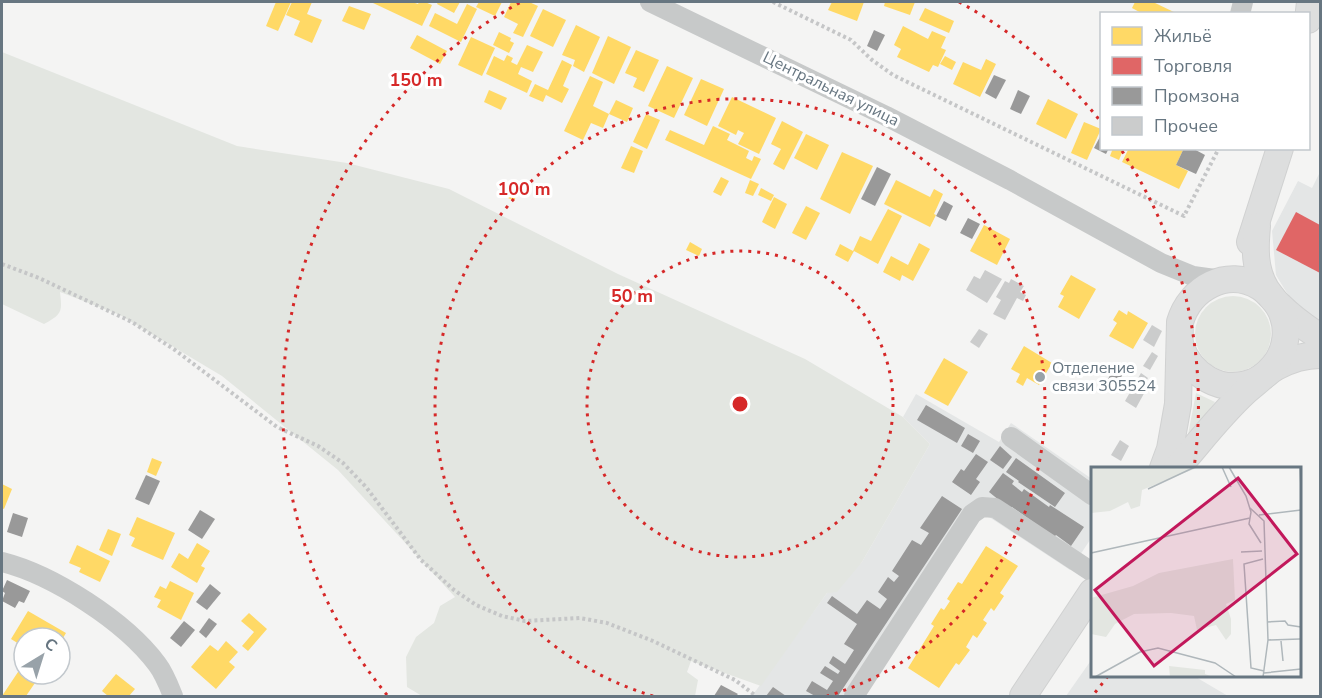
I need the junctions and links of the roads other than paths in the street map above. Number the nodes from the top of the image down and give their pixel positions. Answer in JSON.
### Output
{"nodes":[{"id":1,"x":650,"y":2,"type":"edge"},
{"id":2,"x":1280,"y":150,"type":"edge"},
{"id":3,"x":1257,"y":226,"type":"junction"},
{"id":4,"x":1161,"y":263,"type":"junction"},
{"id":5,"x":1222,"y":280,"type":"junction"},
{"id":6,"x":1278,"y":305,"type":"junction"},
{"id":7,"x":1183,"y":311,"type":"junction"},
{"id":8,"x":1320,"y":337,"type":"edge"},
{"id":9,"x":1180,"y":344,"type":"junction"},
{"id":10,"x":1320,"y":355,"type":"edge"},
{"id":11,"x":1262,"y":377,"type":"junction"},
{"id":12,"x":1011,"y":437,"type":"dead end"},
{"id":13,"x":1163,"y":467,"type":"edge"},
{"id":14,"x":1178,"y":467,"type":"edge"},
{"id":15,"x":1091,"y":494,"type":"edge"},
{"id":16,"x":2,"y":562,"type":"edge"},
{"id":17,"x":1091,"y":571,"type":"edge"},
{"id":18,"x":1091,"y":594,"type":"edge"},
{"id":19,"x":173,"y":696,"type":"edge"},
{"id":20,"x":854,"y":696,"type":"edge"},
{"id":21,"x":1023,"y":696,"type":"edge"}],
"edges":[{"from":1,"to":4,"type":"street","name":"Центральная улица"},
{"from":2,"to":3,"type":"main road"},
{"from":3,"to":5,"type":"main road"},
{"from":3,"to":6,"type":"main road"},
{"from":4,"to":5,"type":"street"},
{"from":4,"to":7,"type":"street"},
{"from":5,"to":6,"type":"main road"},
{"from":5,"to":7,"type":"main road"},
{"from":6,"to":8,"type":"main road"},
{"from":6,"to":11,"type":"main road"},
{"from":7,"to":9,"type":"main road"},
{"from":9,"to":11,"type":"main road"},
{"from":9,"to":13,"type":"main road"},
{"from":10,"to":11,"type":"main road"},
{"from":11,"to":14,"type":"main road"},
{"from":12,"to":15,"type":"street"},
{"from":16,"to":19,"type":"street"},
{"from":17,"to":20,"type":"street"},
{"from":18,"to":21,"type":"main road"}]}
